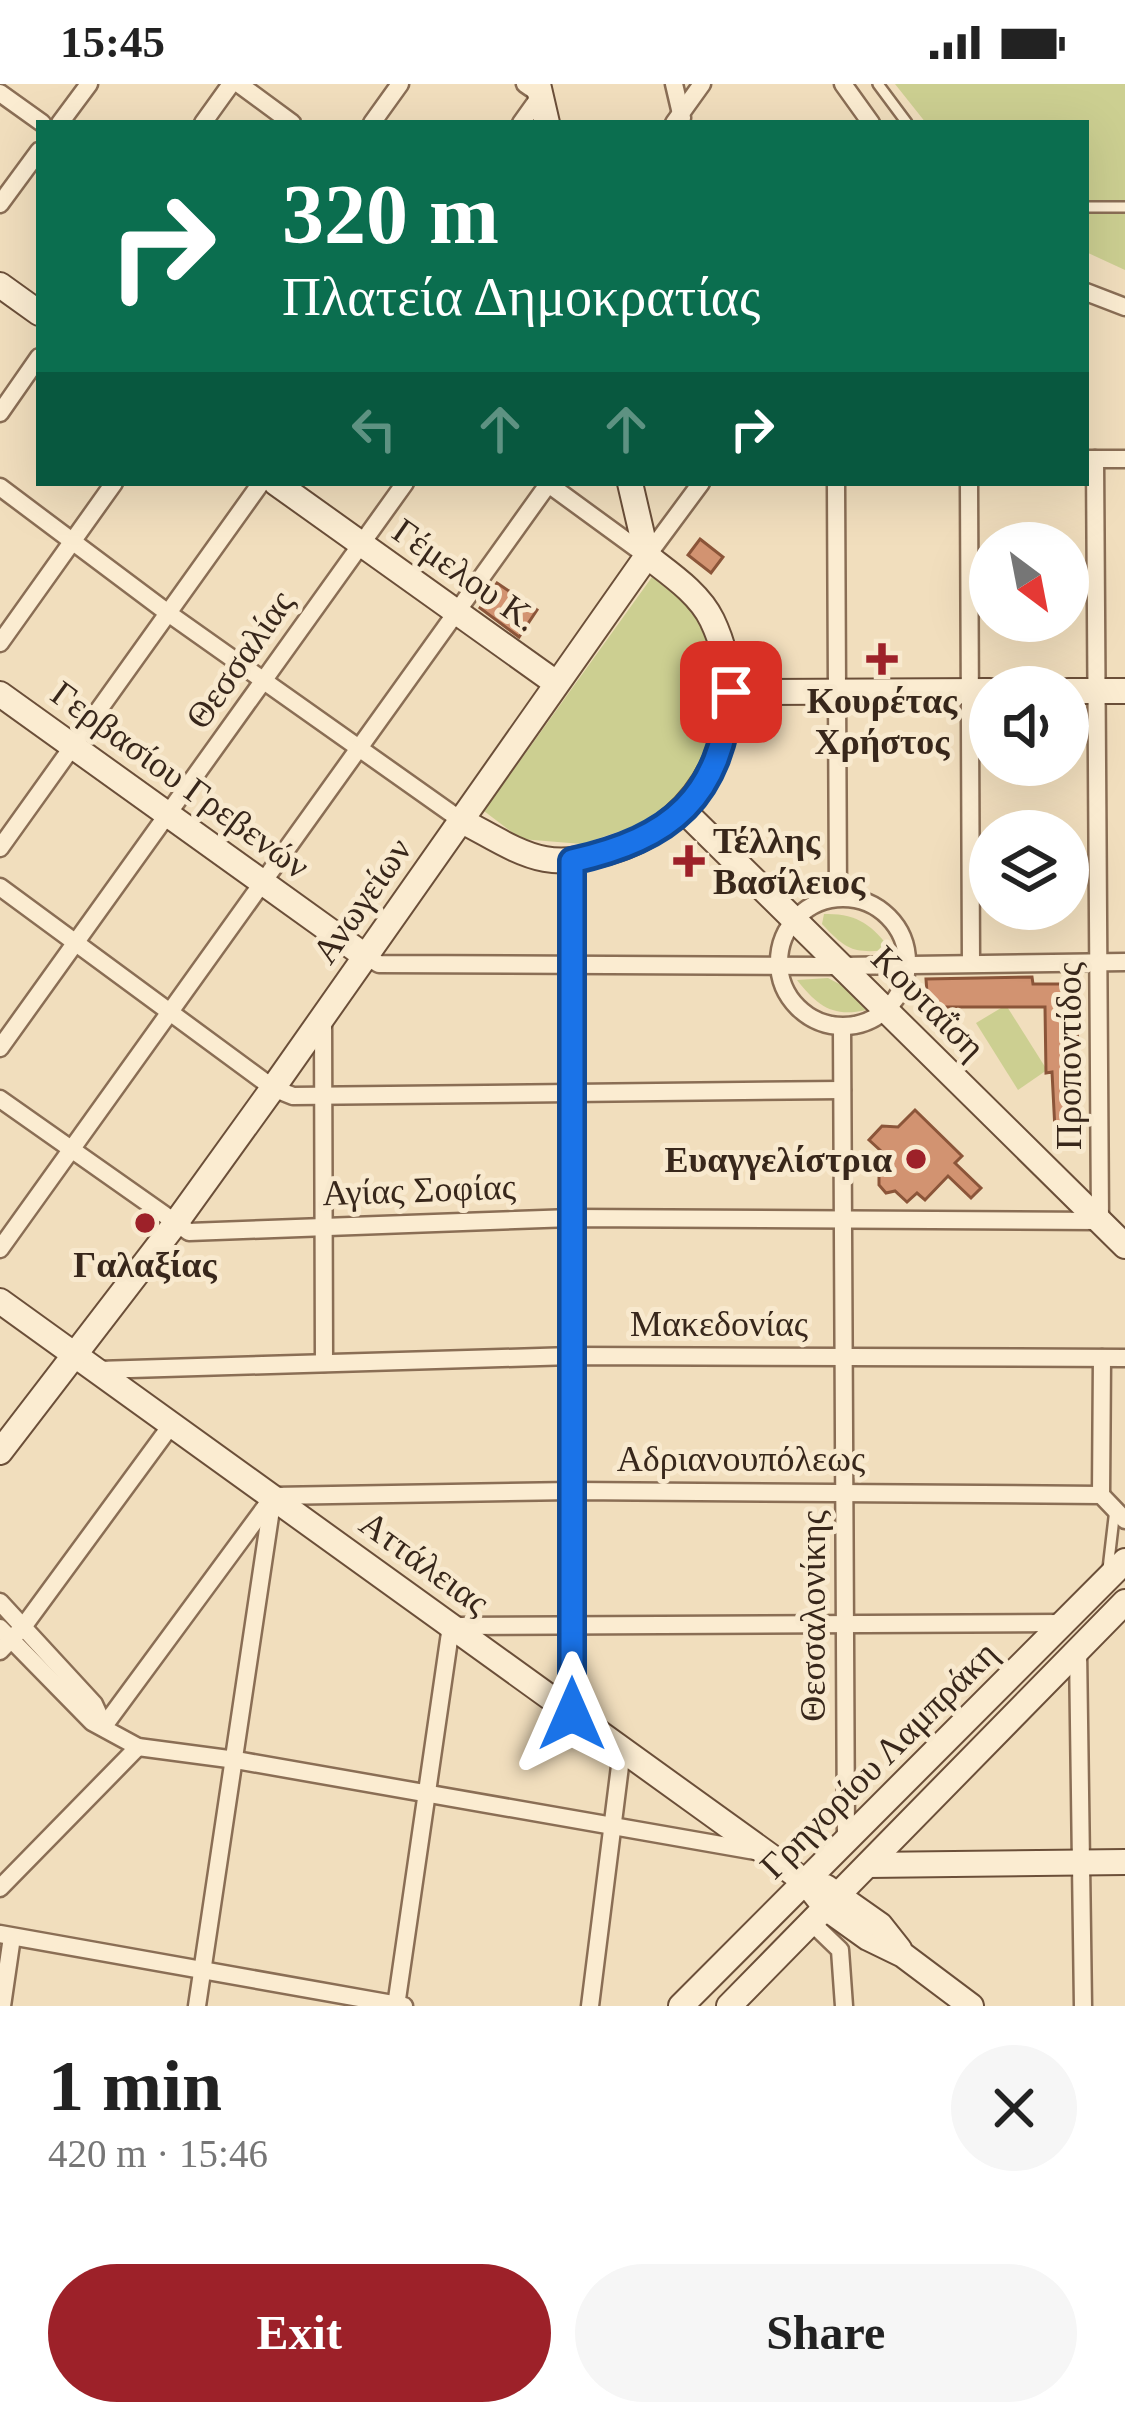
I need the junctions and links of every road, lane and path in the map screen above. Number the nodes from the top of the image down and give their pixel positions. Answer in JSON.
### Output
{"nodes":[{"id":1,"x":88,"y":84,"type":"edge"},
{"id":2,"x":235,"y":84,"type":"edge"},
{"id":3,"x":400,"y":84,"type":"edge"},
{"id":4,"x":674,"y":84,"type":"edge"},
{"id":5,"x":702,"y":84,"type":"edge"},
{"id":6,"x":843,"y":84,"type":"edge"},
{"id":7,"x":878,"y":84,"type":"edge"},
{"id":8,"x":535,"y":88,"type":"edge"},
{"id":9,"x":0,"y":93,"type":"edge"},
{"id":10,"x":38,"y":120,"type":"edge"},
{"id":11,"x":62,"y":120,"type":"edge"},
{"id":12,"x":205,"y":120,"type":"edge"},
{"id":13,"x":288,"y":120,"type":"edge"},
{"id":14,"x":374,"y":120,"type":"edge"},
{"id":15,"x":522,"y":120,"type":"edge"},
{"id":16,"x":546,"y":120,"type":"edge"},
{"id":17,"x":679,"y":120,"type":"edge"},
{"id":18,"x":869,"y":120,"type":"edge"},
{"id":19,"x":905,"y":120,"type":"edge"},
{"id":20,"x":36,"y":156,"type":"edge"},
{"id":21,"x":0,"y":205,"type":"edge"},
{"id":22,"x":1089,"y":207,"type":"edge"},
{"id":23,"x":1125,"y":207,"type":"edge"},
{"id":24,"x":0,"y":285,"type":"edge"},
{"id":25,"x":1089,"y":293,"type":"edge"},
{"id":26,"x":1125,"y":307,"type":"edge"},
{"id":27,"x":36,"y":311,"type":"edge"},
{"id":28,"x":36,"y":361,"type":"edge"},
{"id":29,"x":0,"y":413,"type":"edge"},
{"id":30,"x":1091,"y":459,"type":"edge"},
{"id":31,"x":1125,"y":459,"type":"edge"},
{"id":32,"x":112,"y":486,"type":"edge"},
{"id":33,"x":260,"y":486,"type":"edge"},
{"id":34,"x":279,"y":486,"type":"edge"},
{"id":35,"x":403,"y":486,"type":"edge"},
{"id":36,"x":546,"y":486,"type":"edge"},
{"id":37,"x":552,"y":486,"type":"edge"},
{"id":38,"x":631,"y":486,"type":"edge"},
{"id":39,"x":698,"y":486,"type":"edge"},
{"id":40,"x":836,"y":486,"type":"edge"},
{"id":41,"x":969,"y":486,"type":"edge"},
{"id":42,"x":0,"y":487,"type":"edge"},
{"id":43,"x":72,"y":541,"type":"junction"},
{"id":44,"x":361,"y":544,"type":"junction"},
{"id":45,"x":647,"y":556,"type":"junction"},
{"id":46,"x":457,"y":612,"type":"junction"},
{"id":47,"x":168,"y":613,"type":"junction"},
{"id":48,"x":0,"y":643,"type":"edge"},
{"id":49,"x":979,"y":666,"type":"edge"},
{"id":50,"x":1082,"y":666,"type":"edge"},
{"id":51,"x":263,"y":681,"type":"junction"},
{"id":52,"x":556,"y":682,"type":"junction"},
{"id":53,"x":731,"y":692,"type":"junction"},
{"id":54,"x":839,"y":692,"type":"junction"},
{"id":55,"x":969,"y":692,"type":"edge"},
{"id":56,"x":1089,"y":692,"type":"edge"},
{"id":57,"x":1125,"y":692,"type":"edge"},
{"id":58,"x":0,"y":694,"type":"edge"},
{"id":59,"x":72,"y":746,"type":"junction"},
{"id":60,"x":359,"y":748,"type":"junction"},
{"id":61,"x":977,"y":786,"type":"edge"},
{"id":62,"x":1088,"y":786,"type":"edge"},
{"id":63,"x":683,"y":810,"type":"junction"},
{"id":64,"x":170,"y":816,"type":"junction"},
{"id":65,"x":462,"y":820,"type":"junction"},
{"id":66,"x":0,"y":848,"type":"edge"},
{"id":67,"x":572,"y":861,"type":"junction"},
{"id":68,"x":262,"y":883,"type":"junction"},
{"id":69,"x":0,"y":886,"type":"edge"},
{"id":70,"x":838,"y":897,"type":"junction"},
{"id":71,"x":794,"y":919,"type":"junction"},
{"id":72,"x":77,"y":942,"type":"junction"},
{"id":73,"x":372,"y":960,"type":"junction"},
{"id":74,"x":1101,"y":962,"type":"junction"},
{"id":75,"x":1125,"y":962,"type":"edge"},
{"id":76,"x":971,"y":963,"type":"junction"},
{"id":77,"x":910,"y":964,"type":"junction"},
{"id":78,"x":572,"y":965,"type":"junction"},
{"id":79,"x":778,"y":965,"type":"junction"},
{"id":80,"x":841,"y":966,"type":"junction"},
{"id":81,"x":171,"y":1010,"type":"junction"},
{"id":82,"x":887,"y":1011,"type":"junction"},
{"id":83,"x":322,"y":1018,"type":"junction"},
{"id":84,"x":842,"y":1027,"type":"junction"},
{"id":85,"x":0,"y":1048,"type":"edge"},
{"id":86,"x":842,"y":1090,"type":"junction"},
{"id":87,"x":572,"y":1091,"type":"junction"},
{"id":88,"x":283,"y":1092,"type":"junction"},
{"id":89,"x":322,"y":1098,"type":"junction"},
{"id":90,"x":0,"y":1099,"type":"edge"},
{"id":91,"x":71,"y":1150,"type":"junction"},
{"id":92,"x":572,"y":1218,"type":"junction"},
{"id":93,"x":843,"y":1219,"type":"junction"},
{"id":94,"x":1100,"y":1221,"type":"junction"},
{"id":95,"x":175,"y":1224,"type":"junction"},
{"id":96,"x":322,"y":1225,"type":"junction"},
{"id":97,"x":1125,"y":1246,"type":"edge"},
{"id":98,"x":0,"y":1249,"type":"edge"},
{"id":99,"x":0,"y":1301,"type":"edge"},
{"id":100,"x":73,"y":1353,"type":"junction"},
{"id":101,"x":572,"y":1356,"type":"junction"},
{"id":102,"x":844,"y":1357,"type":"junction"},
{"id":103,"x":1102,"y":1358,"type":"junction"},
{"id":104,"x":1125,"y":1358,"type":"edge"},
{"id":105,"x":324,"y":1363,"type":"junction"},
{"id":106,"x":97,"y":1370,"type":"junction"},
{"id":107,"x":172,"y":1424,"type":"junction"},
{"id":108,"x":0,"y":1451,"type":"edge"},
{"id":109,"x":572,"y":1491,"type":"junction"},
{"id":110,"x":844,"y":1491,"type":"junction"},
{"id":111,"x":1101,"y":1495,"type":"junction"},
{"id":112,"x":274,"y":1496,"type":"junction"},
{"id":113,"x":1120,"y":1515,"type":"edge"},
{"id":114,"x":1116,"y":1571,"type":"edge"},
{"id":115,"x":0,"y":1602,"type":"edge"},
{"id":116,"x":1125,"y":1602,"type":"edge"},
{"id":117,"x":1064,"y":1623,"type":"junction"},
{"id":118,"x":845,"y":1625,"type":"junction"},
{"id":119,"x":451,"y":1626,"type":"junction"},
{"id":120,"x":572,"y":1626,"type":"junction"},
{"id":121,"x":9,"y":1637,"type":"edge"},
{"id":122,"x":1078,"y":1650,"type":"junction"},
{"id":123,"x":572,"y":1714,"type":"junction"},
{"id":124,"x":104,"y":1726,"type":"junction"},
{"id":125,"x":137,"y":1747,"type":"junction"},
{"id":126,"x":622,"y":1750,"type":"junction"},
{"id":127,"x":236,"y":1760,"type":"junction"},
{"id":128,"x":428,"y":1792,"type":"junction"},
{"id":129,"x":614,"y":1828,"type":"junction"},
{"id":130,"x":846,"y":1844,"type":"junction"},
{"id":131,"x":762,"y":1852,"type":"junction"},
{"id":132,"x":1125,"y":1862,"type":"edge"},
{"id":133,"x":1081,"y":1863,"type":"junction"},
{"id":134,"x":868,"y":1865,"type":"junction"},
{"id":135,"x":806,"y":1882,"type":"junction"},
{"id":136,"x":0,"y":1888,"type":"edge"},
{"id":137,"x":825,"y":1908,"type":"junction"},
{"id":138,"x":6,"y":1936,"type":"edge"},
{"id":139,"x":202,"y":1970,"type":"junction"},
{"id":140,"x":965,"y":2004,"type":"edge"},
{"id":141,"x":2,"y":2006,"type":"edge"},
{"id":142,"x":197,"y":2006,"type":"edge"},
{"id":143,"x":399,"y":2006,"type":"edge"},
{"id":144,"x":590,"y":2006,"type":"edge"},
{"id":145,"x":681,"y":2006,"type":"edge"},
{"id":146,"x":729,"y":2006,"type":"edge"},
{"id":147,"x":844,"y":2006,"type":"edge"},
{"id":148,"x":1083,"y":2006,"type":"edge"}],
"edges":[{"from":1,"to":11,"type":"street"},
{"from":2,"to":12,"type":"street"},
{"from":2,"to":13,"type":"street"},
{"from":3,"to":14,"type":"street"},
{"from":4,"to":17,"type":"street"},
{"from":5,"to":17,"type":"street"},
{"from":6,"to":18,"type":"street"},
{"from":7,"to":19,"type":"lane"},
{"from":8,"to":15,"type":"street"},
{"from":8,"to":16,"type":"main road"},
{"from":9,"to":10,"type":"street"},
{"from":20,"to":21,"type":"street"},
{"from":22,"to":23,"type":"lane"},
{"from":24,"to":27,"type":"main road"},
{"from":25,"to":26,"type":"street"},
{"from":28,"to":29,"type":"street"},
{"from":30,"to":31,"type":"street"},
{"from":30,"to":50,"type":"street","name":"Προποντίδος"},
{"from":32,"to":43,"type":"street"},
{"from":33,"to":47,"type":"street"},
{"from":34,"to":44,"type":"main road","name":"Γέμελου Κ."},
{"from":35,"to":44,"type":"street","name":"Θεσσαλίας"},
{"from":36,"to":46,"type":"street"},
{"from":37,"to":45,"type":"street"},
{"from":38,"to":45,"type":"main road"},
{"from":39,"to":45,"type":"street","name":"Ανωγείων"},
{"from":40,"to":54,"type":"street"},
{"from":41,"to":49,"type":"street"},
{"from":42,"to":43,"type":"street"},
{"from":43,"to":47,"type":"street"},
{"from":43,"to":48,"type":"street"},
{"from":44,"to":46,"type":"main road","name":"Γέμελου Κ."},
{"from":44,"to":51,"type":"street","name":"Θεσσαλίας"},
{"from":45,"to":52,"type":"main road","name":"Ανωγείων"},
{"from":45,"to":53,"type":"main road"},
{"from":46,"to":52,"type":"main road","name":"Γέμελου Κ."},
{"from":46,"to":60,"type":"street"},
{"from":47,"to":51,"type":"street"},
{"from":47,"to":59,"type":"street"},
{"from":51,"to":60,"type":"street"},
{"from":51,"to":64,"type":"street","name":"Θεσσαλίας"},
{"from":52,"to":65,"type":"main road","name":"Ανωγείων"},
{"from":53,"to":54,"type":"main road"},
{"from":53,"to":63,"type":"main road"},
{"from":54,"to":55,"type":"main road"},
{"from":54,"to":70,"type":"street"},
{"from":56,"to":57,"type":"main road"},
{"from":58,"to":59,"type":"main road","name":"Γερβασίου Γρεβενών"},
{"from":59,"to":64,"type":"main road","name":"Γερβασίου Γρεβενών"},
{"from":59,"to":66,"type":"street"},
{"from":60,"to":65,"type":"street"},
{"from":60,"to":68,"type":"street"},
{"from":61,"to":76,"type":"street"},
{"from":62,"to":74,"type":"street","name":"Προποντίδος"},
{"from":63,"to":67,"type":"main road"},
{"from":63,"to":71,"type":"main road","name":"Κουταΐση"},
{"from":64,"to":68,"type":"main road","name":"Γερβασίου Γρεβενών"},
{"from":64,"to":72,"type":"street","name":"Θεσσαλίας"},
{"from":65,"to":67,"type":"main road"},
{"from":65,"to":73,"type":"main road","name":"Ανωγείων"},
{"from":67,"to":78,"type":"street"},
{"from":68,"to":73,"type":"main road","name":"Γερβασίου Γρεβενών"},
{"from":68,"to":81,"type":"street"},
{"from":69,"to":72,"type":"street"},
{"from":70,"to":71,"type":"street"},
{"from":70,"to":77,"type":"street"},
{"from":71,"to":79,"type":"street"},
{"from":71,"to":80,"type":"main road","name":"Κουταΐση"},
{"from":72,"to":81,"type":"street"},
{"from":72,"to":85,"type":"street","name":"Θεσσαλίας"},
{"from":73,"to":78,"type":"street"},
{"from":73,"to":83,"type":"main road","name":"Ανωγείων"},
{"from":74,"to":75,"type":"street"},
{"from":74,"to":76,"type":"street"},
{"from":74,"to":94,"type":"street","name":"Προποντίδος"},
{"from":76,"to":77,"type":"street"},
{"from":77,"to":80,"type":"street"},
{"from":77,"to":82,"type":"street"},
{"from":78,"to":79,"type":"street"},
{"from":78,"to":87,"type":"street"},
{"from":79,"to":80,"type":"street"},
{"from":79,"to":84,"type":"street"},
{"from":80,"to":82,"type":"main road","name":"Κουταΐση"},
{"from":81,"to":88,"type":"street"},
{"from":81,"to":91,"type":"street"},
{"from":82,"to":84,"type":"street"},
{"from":82,"to":94,"type":"main road","name":"Κουταΐση"},
{"from":83,"to":88,"type":"main road","name":"Ανωγείων"},
{"from":83,"to":89,"type":"street"},
{"from":84,"to":86,"type":"street","name":"Θεσσαλονίκης"},
{"from":86,"to":87,"type":"street"},
{"from":86,"to":93,"type":"street","name":"Θεσσαλονίκης"},
{"from":87,"to":89,"type":"street"},
{"from":87,"to":92,"type":"street"},
{"from":88,"to":89,"type":"street"},
{"from":88,"to":95,"type":"main road","name":"Ανωγείων"},
{"from":89,"to":96,"type":"street"},
{"from":90,"to":91,"type":"street"},
{"from":91,"to":95,"type":"street"},
{"from":91,"to":98,"type":"street"},
{"from":92,"to":93,"type":"street","name":"Αγίας Σοφίας"},
{"from":92,"to":96,"type":"street","name":"Αγίας Σοφίας"},
{"from":92,"to":101,"type":"street"},
{"from":93,"to":94,"type":"street","name":"Αγίας Σοφίας"},
{"from":93,"to":102,"type":"street","name":"Θεσσαλονίκης"},
{"from":94,"to":97,"type":"main road","name":"Κουταΐση"},
{"from":95,"to":96,"type":"street","name":"Αγίας Σοφίας"},
{"from":95,"to":100,"type":"main road","name":"Ανωγείων"},
{"from":96,"to":105,"type":"street"},
{"from":99,"to":100,"type":"main road","name":"Αττάλειας"},
{"from":100,"to":106,"type":"main road","name":"Αττάλειας"},
{"from":100,"to":108,"type":"main road","name":"Ανωγείων"},
{"from":101,"to":102,"type":"street","name":"Μακεδονίας"},
{"from":101,"to":105,"type":"street","name":"Μακεδονίας"},
{"from":101,"to":109,"type":"street"},
{"from":102,"to":103,"type":"street","name":"Μακεδονίας"},
{"from":102,"to":110,"type":"street","name":"Θεσσαλονίκης"},
{"from":103,"to":104,"type":"street","name":"Μακεδονίας"},
{"from":103,"to":111,"type":"street"},
{"from":105,"to":106,"type":"street","name":"Μακεδονίας"},
{"from":106,"to":107,"type":"main road","name":"Αττάλειας"},
{"from":107,"to":112,"type":"main road","name":"Αττάλειας"},
{"from":107,"to":121,"type":"street"},
{"from":109,"to":110,"type":"street","name":"Αδριανουπόλεως"},
{"from":109,"to":112,"type":"street","name":"Αδριανουπόλεως"},
{"from":109,"to":120,"type":"street"},
{"from":110,"to":111,"type":"street","name":"Αδριανουπόλεως"},
{"from":110,"to":118,"type":"street","name":"Θεσσαλονίκης"},
{"from":111,"to":113,"type":"street"},
{"from":112,"to":119,"type":"main road","name":"Αττάλειας"},
{"from":112,"to":124,"type":"street"},
{"from":112,"to":127,"type":"street"},
{"from":113,"to":114,"type":"lane"},
{"from":114,"to":117,"type":"main road","name":"Γρηγορίου Λαμπράκη"},
{"from":115,"to":121,"type":"street"},
{"from":116,"to":122,"type":"main road","name":"Γρηγορίου Λαμπράκη"},
{"from":117,"to":118,"type":"street"},
{"from":117,"to":130,"type":"main road","name":"Γρηγορίου Λαμπράκη"},
{"from":118,"to":120,"type":"street"},
{"from":118,"to":130,"type":"street","name":"Θεσσαλονίκης"},
{"from":119,"to":120,"type":"street"},
{"from":119,"to":123,"type":"main road","name":"Αττάλειας"},
{"from":119,"to":128,"type":"street"},
{"from":120,"to":123,"type":"street"},
{"from":121,"to":124,"type":"street"},
{"from":122,"to":133,"type":"street"},
{"from":122,"to":134,"type":"main road","name":"Γρηγορίου Λαμπράκη"},
{"from":123,"to":126,"type":"main road","name":"Αττάλειας"},
{"from":124,"to":125,"type":"street"},
{"from":125,"to":127,"type":"street"},
{"from":125,"to":136,"type":"street"},
{"from":126,"to":129,"type":"street"},
{"from":126,"to":131,"type":"main road","name":"Αττάλειας"},
{"from":127,"to":128,"type":"street"},
{"from":127,"to":139,"type":"street"},
{"from":128,"to":129,"type":"street"},
{"from":128,"to":143,"type":"street"},
{"from":129,"to":131,"type":"street"},
{"from":129,"to":144,"type":"street"},
{"from":130,"to":135,"type":"main road","name":"Γρηγορίου Λαμπράκη"},
{"from":131,"to":135,"type":"main road","name":"Αττάλειας"},
{"from":132,"to":133,"type":"main road"},
{"from":133,"to":134,"type":"main road"},
{"from":133,"to":148,"type":"street"},
{"from":134,"to":137,"type":"main road","name":"Γρηγορίου Λαμπράκη"},
{"from":135,"to":137,"type":"main road","name":"Αττάλειας"},
{"from":135,"to":145,"type":"main road","name":"Γρηγορίου Λαμπράκη"},
{"from":137,"to":140,"type":"main road","name":"Αττάλειας"},
{"from":137,"to":146,"type":"main road","name":"Γρηγορίου Λαμπράκη"},
{"from":137,"to":147,"type":"street"},
{"from":138,"to":139,"type":"street"},
{"from":138,"to":141,"type":"street"},
{"from":139,"to":142,"type":"street"},
{"from":139,"to":143,"type":"street"}]}
